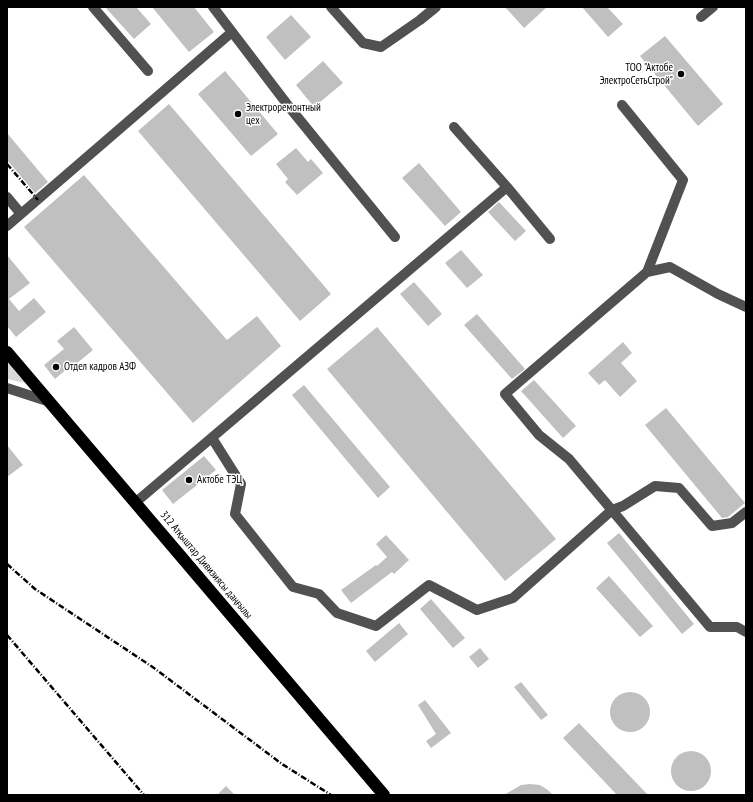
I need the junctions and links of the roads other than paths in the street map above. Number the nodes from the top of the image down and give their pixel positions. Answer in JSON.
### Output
{"nodes":[{"id":1,"x":93,"y":7,"type":"edge"},
{"id":2,"x":213,"y":7,"type":"edge"},
{"id":3,"x":331,"y":7,"type":"edge"},
{"id":4,"x":436,"y":7,"type":"edge"},
{"id":5,"x":713,"y":7,"type":"edge"},
{"id":6,"x":701,"y":17,"type":"dead end"},
{"id":7,"x":232,"y":32,"type":"junction"},
{"id":8,"x":148,"y":71,"type":"dead end"},
{"id":9,"x":622,"y":105,"type":"dead end"},
{"id":10,"x":454,"y":127,"type":"dead end"},
{"id":11,"x":507,"y":187,"type":"junction"},
{"id":12,"x":7,"y":198,"type":"edge"},
{"id":13,"x":21,"y":214,"type":"junction"},
{"id":14,"x":7,"y":226,"type":"edge"},
{"id":15,"x":395,"y":237,"type":"dead end"},
{"id":16,"x":550,"y":239,"type":"dead end"},
{"id":17,"x":647,"y":272,"type":"junction"},
{"id":18,"x":746,"y":307,"type":"edge"},
{"id":19,"x":7,"y":352,"type":"edge"},
{"id":20,"x":7,"y":388,"type":"edge"},
{"id":21,"x":47,"y":401,"type":"junction"},
{"id":22,"x":212,"y":438,"type":"junction"},
{"id":23,"x":136,"y":502,"type":"junction"},
{"id":24,"x":612,"y":510,"type":"junction"},
{"id":25,"x":746,"y":512,"type":"edge"},
{"id":26,"x":746,"y":632,"type":"edge"},
{"id":27,"x":384,"y":795,"type":"edge"}],
"edges":[{"from":1,"to":8,"type":"lane"},
{"from":2,"to":7,"type":"lane"},
{"from":3,"to":4,"type":"lane"},
{"from":5,"to":6,"type":"lane"},
{"from":7,"to":13,"type":"lane"},
{"from":7,"to":15,"type":"lane"},
{"from":9,"to":17,"type":"lane"},
{"from":10,"to":11,"type":"lane"},
{"from":11,"to":16,"type":"lane"},
{"from":11,"to":22,"type":"lane"},
{"from":12,"to":13,"type":"lane"},
{"from":13,"to":14,"type":"lane"},
{"from":17,"to":18,"type":"lane"},
{"from":17,"to":24,"type":"lane"},
{"from":19,"to":21,"type":"highway","name":"312 Атқыштар Дивизиясы даңғылы"},
{"from":20,"to":21,"type":"lane"},
{"from":21,"to":23,"type":"highway","name":"312 Атқыштар Дивизиясы даңғылы"},
{"from":22,"to":23,"type":"lane"},
{"from":22,"to":24,"type":"lane"},
{"from":23,"to":27,"type":"highway","name":"312 Атқыштар Дивизиясы даңғылы"},
{"from":24,"to":25,"type":"lane"},
{"from":24,"to":26,"type":"lane"}]}
